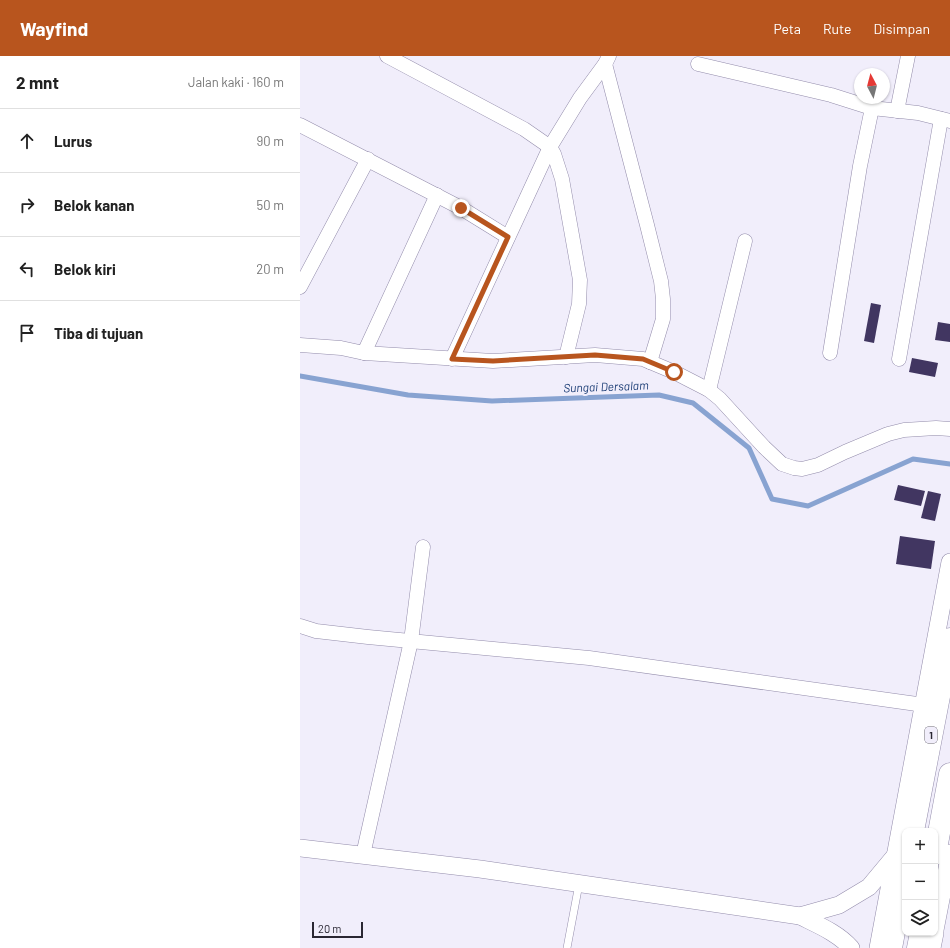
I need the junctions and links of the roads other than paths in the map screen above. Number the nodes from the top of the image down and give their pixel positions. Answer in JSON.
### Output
{"nodes":[{"id":1,"x":387,"y":56,"type":"edge"},
{"id":2,"x":908,"y":56,"type":"edge"},
{"id":3,"x":607,"y":60,"type":"edge"},
{"id":4,"x":698,"y":64,"type":"dead end"},
{"id":5,"x":872,"y":108,"type":"junction"},
{"id":6,"x":897,"y":111,"type":"junction"},
{"id":7,"x":945,"y":120,"type":"edge"},
{"id":8,"x":302,"y":129,"type":"edge"},
{"id":9,"x":550,"y":147,"type":"junction"},
{"id":10,"x":368,"y":160,"type":"junction"},
{"id":11,"x":437,"y":195,"type":"junction"},
{"id":12,"x":508,"y":237,"type":"junction"},
{"id":13,"x":745,"y":241,"type":"dead end"},
{"id":14,"x":300,"y":288,"type":"edge"},
{"id":15,"x":300,"y":345,"type":"edge"},
{"id":16,"x":364,"y":353,"type":"junction"},
{"id":17,"x":830,"y":353,"type":"dead end"},
{"id":18,"x":566,"y":357,"type":"junction"},
{"id":19,"x":452,"y":359,"type":"junction"},
{"id":20,"x":899,"y":359,"type":"dead end"},
{"id":21,"x":650,"y":362,"type":"junction"},
{"id":22,"x":709,"y":390,"type":"junction"},
{"id":23,"x":950,"y":428,"type":"edge"},
{"id":24,"x":423,"y":548,"type":"dead end"},
{"id":25,"x":950,"y":562,"type":"edge"},
{"id":26,"x":300,"y":626,"type":"edge"},
{"id":27,"x":950,"y":639,"type":"edge"},
{"id":28,"x":411,"y":642,"type":"junction"},
{"id":29,"x":924,"y":705,"type":"junction"},
{"id":30,"x":950,"y":774,"type":"edge"},
{"id":31,"x":914,"y":828,"type":"edge"},
{"id":32,"x":938,"y":838,"type":"edge"},
{"id":33,"x":300,"y":848,"type":"edge"},
{"id":34,"x":950,"y":853,"type":"edge"},
{"id":35,"x":363,"y":855,"type":"junction"},
{"id":36,"x":900,"y":865,"type":"edge"},
{"id":37,"x":579,"y":884,"type":"junction"},
{"id":38,"x":947,"y":892,"type":"edge"},
{"id":39,"x":800,"y":916,"type":"junction"},
{"id":40,"x":938,"y":922,"type":"edge"},
{"id":41,"x":920,"y":936,"type":"edge"},
{"id":42,"x":934,"y":936,"type":"edge"},
{"id":43,"x":567,"y":948,"type":"edge"},
{"id":44,"x":851,"y":948,"type":"edge"},
{"id":45,"x":878,"y":948,"type":"edge"},
{"id":46,"x":891,"y":948,"type":"edge"},
{"id":47,"x":918,"y":948,"type":"edge"},
{"id":48,"x":932,"y":948,"type":"edge"}],
"edges":[{"from":1,"to":9,"type":"street"},
{"from":2,"to":6,"type":"street"},
{"from":3,"to":9,"type":"street"},
{"from":3,"to":21,"type":"street"},
{"from":4,"to":5,"type":"street"},
{"from":5,"to":6,"type":"street"},
{"from":5,"to":17,"type":"street"},
{"from":6,"to":7,"type":"street"},
{"from":7,"to":20,"type":"street"},
{"from":8,"to":10,"type":"street"},
{"from":9,"to":12,"type":"street"},
{"from":9,"to":18,"type":"street"},
{"from":10,"to":11,"type":"street"},
{"from":10,"to":14,"type":"street"},
{"from":11,"to":12,"type":"street"},
{"from":11,"to":16,"type":"street"},
{"from":12,"to":19,"type":"street"},
{"from":13,"to":22,"type":"street"},
{"from":15,"to":16,"type":"street"},
{"from":16,"to":19,"type":"street"},
{"from":18,"to":19,"type":"street"},
{"from":18,"to":21,"type":"street"},
{"from":21,"to":22,"type":"street"},
{"from":22,"to":23,"type":"street"},
{"from":24,"to":28,"type":"street"},
{"from":25,"to":29,"type":"street"},
{"from":26,"to":28,"type":"street"},
{"from":27,"to":31,"type":"highway","number":"1"},
{"from":28,"to":29,"type":"street"},
{"from":28,"to":35,"type":"street"},
{"from":29,"to":36,"type":"street"},
{"from":30,"to":32,"type":"highway"},
{"from":33,"to":35,"type":"street"},
{"from":34,"to":38,"type":"street"},
{"from":35,"to":37,"type":"street"},
{"from":36,"to":39,"type":"street"},
{"from":36,"to":45,"type":"street"},
{"from":36,"to":46,"type":"highway"},
{"from":37,"to":39,"type":"street"},
{"from":37,"to":43,"type":"lane"},
{"from":38,"to":40,"type":"street"},
{"from":39,"to":44,"type":"street"},
{"from":41,"to":47,"type":"highway"},
{"from":42,"to":48,"type":"street"}]}
